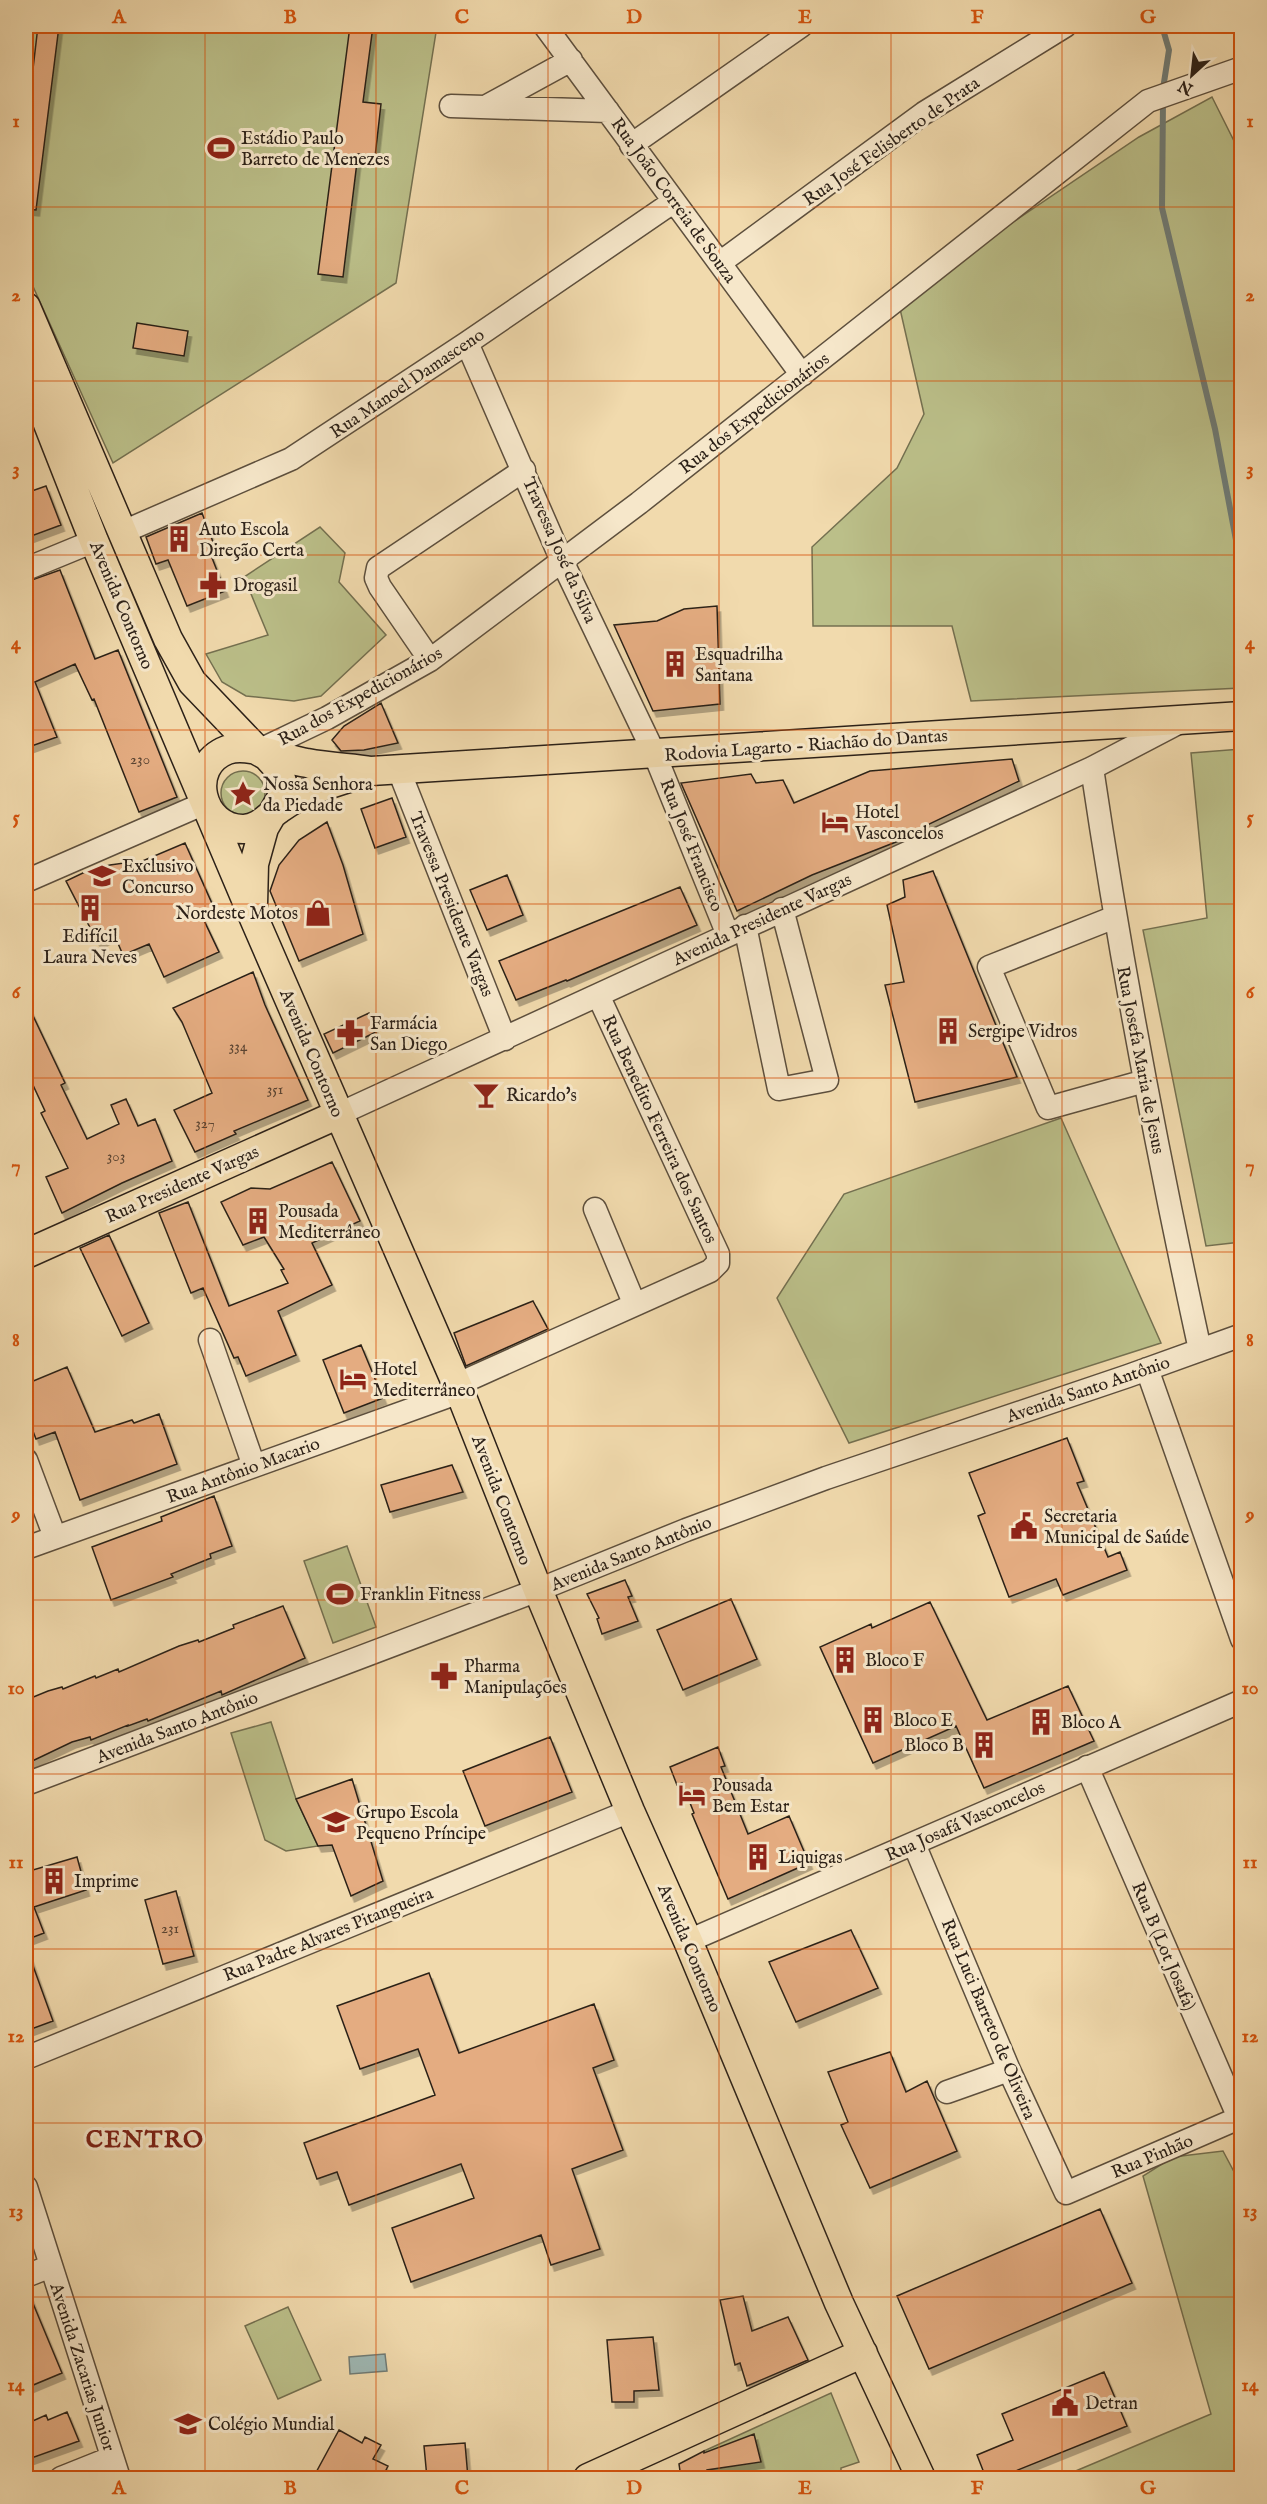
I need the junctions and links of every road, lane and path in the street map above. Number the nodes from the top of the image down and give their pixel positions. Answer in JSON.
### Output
{"nodes":[{"id":1,"x":545,"y":26,"type":"edge"},
{"id":2,"x":801,"y":26,"type":"edge"},
{"id":3,"x":1065,"y":26,"type":"edge"},
{"id":4,"x":571,"y":60,"type":"junction"},
{"id":5,"x":1242,"y":68,"type":"edge"},
{"id":6,"x":451,"y":106,"type":"dead end"},
{"id":7,"x":488,"y":106,"type":"junction"},
{"id":8,"x":608,"y":111,"type":"junction"},
{"id":9,"x":631,"y":145,"type":"junction"},
{"id":10,"x":673,"y":202,"type":"junction"},
{"id":11,"x":720,"y":262,"type":"junction"},
{"id":12,"x":26,"y":307,"type":"edge"},
{"id":13,"x":467,"y":343,"type":"junction"},
{"id":14,"x":26,"y":368,"type":"edge"},
{"id":15,"x":802,"y":375,"type":"junction"},
{"id":16,"x":524,"y":470,"type":"junction"},
{"id":17,"x":123,"y":532,"type":"junction"},
{"id":18,"x":94,"y":541,"type":"junction"},
{"id":19,"x":562,"y":561,"type":"junction"},
{"id":20,"x":26,"y":569,"type":"edge"},
{"id":21,"x":430,"y":660,"type":"junction"},
{"id":22,"x":1242,"y":716,"type":"edge"},
{"id":23,"x":1184,"y":720,"type":"junction"},
{"id":24,"x":258,"y":751,"type":"junction"},
{"id":25,"x":655,"y":755,"type":"junction"},
{"id":26,"x":1092,"y":768,"type":"junction"},
{"id":27,"x":385,"y":769,"type":"junction"},
{"id":28,"x":205,"y":803,"type":"junction"},
{"id":29,"x":276,"y":811,"type":"junction"},
{"id":30,"x":26,"y":881,"type":"edge"},
{"id":31,"x":782,"y":909,"type":"junction"},
{"id":32,"x":253,"y":916,"type":"junction"},
{"id":33,"x":1115,"y":917,"type":"junction"},
{"id":34,"x":737,"y":931,"type":"junction"},
{"id":35,"x":598,"y":995,"type":"junction"},
{"id":36,"x":506,"y":1039,"type":"junction"},
{"id":37,"x":1145,"y":1081,"type":"junction"},
{"id":38,"x":339,"y":1114,"type":"junction"},
{"id":39,"x":595,"y":1209,"type":"dead end"},
{"id":40,"x":26,"y":1254,"type":"edge"},
{"id":41,"x":634,"y":1304,"type":"junction"},
{"id":42,"x":1242,"y":1335,"type":"edge"},
{"id":43,"x":210,"y":1340,"type":"dead end"},
{"id":44,"x":1200,"y":1350,"type":"junction"},
{"id":45,"x":1147,"y":1369,"type":"junction"},
{"id":46,"x":458,"y":1389,"type":"junction"},
{"id":47,"x":26,"y":1460,"type":"edge"},
{"id":48,"x":254,"y":1466,"type":"junction"},
{"id":49,"x":55,"y":1537,"type":"junction"},
{"id":50,"x":26,"y":1548,"type":"edge"},
{"id":51,"x":538,"y":1590,"type":"junction"},
{"id":52,"x":1242,"y":1638,"type":"edge"},
{"id":53,"x":1242,"y":1701,"type":"edge"},
{"id":54,"x":1087,"y":1767,"type":"junction"},
{"id":55,"x":26,"y":1784,"type":"edge"},
{"id":56,"x":630,"y":1811,"type":"junction"},
{"id":57,"x":914,"y":1844,"type":"junction"},
{"id":58,"x":688,"y":1941,"type":"junction"},
{"id":59,"x":26,"y":2058,"type":"edge"},
{"id":60,"x":1009,"y":2070,"type":"junction"},
{"id":61,"x":947,"y":2092,"type":"dead end"},
{"id":62,"x":1240,"y":2122,"type":"edge"},
{"id":63,"x":26,"y":2187,"type":"edge"},
{"id":64,"x":1066,"y":2193,"type":"joint"},
{"id":65,"x":51,"y":2266,"type":"junction"},
{"id":66,"x":26,"y":2276,"type":"edge"},
{"id":67,"x":863,"y":2353,"type":"junction"},
{"id":68,"x":115,"y":2468,"type":"edge"},
{"id":69,"x":61,"y":2478,"type":"edge"},
{"id":70,"x":588,"y":2478,"type":"edge"},
{"id":71,"x":921,"y":2478,"type":"edge"}],
"edges":[{"from":1,"to":4,"type":"street","name":"Rua João Correia de Souza"},
{"from":2,"to":9,"type":"street"},
{"from":3,"to":11,"type":"street","name":"Rua José Felisberto de Prata"},
{"from":4,"to":7,"type":"street"},
{"from":4,"to":8,"type":"street","name":"Rua João Correia de Souza"},
{"from":5,"to":15,"type":"street","name":"Rua dos Expedicionários"},
{"from":6,"to":7,"type":"street"},
{"from":7,"to":8,"type":"street"},
{"from":8,"to":9,"type":"street","name":"Rua João Correia de Souza"},
{"from":9,"to":10,"type":"street","name":"Rua João Correia de Souza"},
{"from":10,"to":11,"type":"street","name":"Rua João Correia de Souza"},
{"from":10,"to":13,"type":"street","name":"Rua Manoel Damasceno"},
{"from":11,"to":15,"type":"street","name":"Rua João Correia de Souza"},
{"from":12,"to":17,"type":"main road","name":"Avenida Contorno"},
{"from":13,"to":16,"type":"street","name":"Travessa José da Silva"},
{"from":13,"to":17,"type":"street","name":"Rua Manoel Damasceno"},
{"from":14,"to":18,"type":"main road","name":"Avenida Contorno"},
{"from":15,"to":19,"type":"street","name":"Rua dos Expedicionários"},
{"from":16,"to":19,"type":"street","name":"Travessa José da Silva"},
{"from":16,"to":21,"type":"street"},
{"from":17,"to":24,"type":"main road","name":"Avenida Contorno"},
{"from":18,"to":20,"type":"street"},
{"from":18,"to":28,"type":"main road","name":"Avenida Contorno"},
{"from":19,"to":21,"type":"street","name":"Rua dos Expedicionários"},
{"from":19,"to":25,"type":"street","name":"Travessa José da Silva"},
{"from":21,"to":24,"type":"street","name":"Rua dos Expedicionários"},
{"from":22,"to":23,"type":"main road","name":"Rodovia Lagarto - Riachão do Dantas"},
{"from":23,"to":25,"type":"main road","name":"Rodovia Lagarto - Riachão do Dantas"},
{"from":23,"to":26,"type":"street","name":"Avenida Presidente Vargas"},
{"from":24,"to":27,"type":"main road"},
{"from":24,"to":28,"type":"main road"},
{"from":24,"to":29,"type":"main road"},
{"from":25,"to":27,"type":"main road","name":"Rodovia Lagarto - Riachão do Dantas"},
{"from":25,"to":34,"type":"street","name":"Rua José Francisco"},
{"from":26,"to":31,"type":"street","name":"Avenida Presidente Vargas"},
{"from":26,"to":33,"type":"street","name":"Rua Josefa Maria de Jesus"},
{"from":27,"to":29,"type":"main road"},
{"from":27,"to":36,"type":"street","name":"Travessa Presidente Vargas"},
{"from":28,"to":29,"type":"main road"},
{"from":28,"to":30,"type":"street"},
{"from":28,"to":32,"type":"main road","name":"Avenida Contorno"},
{"from":29,"to":32,"type":"main road"},
{"from":31,"to":34,"type":"street","name":"Avenida Presidente Vargas"},
{"from":31,"to":34,"type":"street","name":"Rua José Francisco"},
{"from":32,"to":38,"type":"main road","name":"Avenida Contorno"},
{"from":33,"to":37,"type":"street","name":"Rua Josefa Maria de Jesus"},
{"from":33,"to":37,"type":"street"},
{"from":34,"to":35,"type":"street","name":"Avenida Presidente Vargas"},
{"from":35,"to":36,"type":"street","name":"Avenida Presidente Vargas"},
{"from":35,"to":41,"type":"street","name":"Rua Benedito Ferreira dos Santos"},
{"from":36,"to":38,"type":"street","name":"Avenida Presidente Vargas"},
{"from":37,"to":44,"type":"street","name":"Rua Josefa Maria de Jesus"},
{"from":38,"to":40,"type":"main road","name":"Rua Presidente Vargas"},
{"from":38,"to":46,"type":"main road","name":"Avenida Contorno"},
{"from":39,"to":41,"type":"street"},
{"from":41,"to":46,"type":"street","name":"Rua Benedito Ferreira dos Santos"},
{"from":42,"to":44,"type":"street","name":"Avenida Santo Antônio"},
{"from":43,"to":48,"type":"street"},
{"from":44,"to":45,"type":"street","name":"Avenida Santo Antônio"},
{"from":45,"to":51,"type":"street","name":"Avenida Santo Antônio"},
{"from":45,"to":52,"type":"street"},
{"from":46,"to":48,"type":"street","name":"Rua Antônio Macario"},
{"from":46,"to":51,"type":"main road","name":"Avenida Contorno"},
{"from":47,"to":49,"type":"street"},
{"from":48,"to":49,"type":"street","name":"Rua Antônio Macario"},
{"from":49,"to":50,"type":"street","name":"Rua Antônio Macario"},
{"from":51,"to":55,"type":"street","name":"Avenida Santo Antônio"},
{"from":51,"to":56,"type":"main road","name":"Avenida Contorno"},
{"from":53,"to":54,"type":"street","name":"Rua Josafá Vasconcelos"},
{"from":54,"to":57,"type":"street","name":"Rua Josafá Vasconcelos"},
{"from":54,"to":62,"type":"street","name":"Rua B (Lot Josafa)"},
{"from":56,"to":58,"type":"main road","name":"Avenida Contorno"},
{"from":56,"to":59,"type":"street","name":"Rua Padre Alvares Pitangueira"},
{"from":57,"to":58,"type":"street","name":"Rua Josafá Vasconcelos"},
{"from":57,"to":60,"type":"street","name":"Rua Luci Barreto de Oliveira"},
{"from":58,"to":67,"type":"main road","name":"Avenida Contorno"},
{"from":60,"to":61,"type":"street"},
{"from":60,"to":64,"type":"street","name":"Rua Luci Barreto de Oliveira"},
{"from":62,"to":64,"type":"street","name":"Rua Pinhão"},
{"from":63,"to":65,"type":"street","name":"Avenida Zacarias Junior"},
{"from":65,"to":66,"type":"street"},
{"from":65,"to":68,"type":"street","name":"Avenida Zacarias Junior"},
{"from":67,"to":70,"type":"main road"},
{"from":67,"to":71,"type":"main road","name":"Avenida Contorno"},
{"from":68,"to":69,"type":"street"}]}
